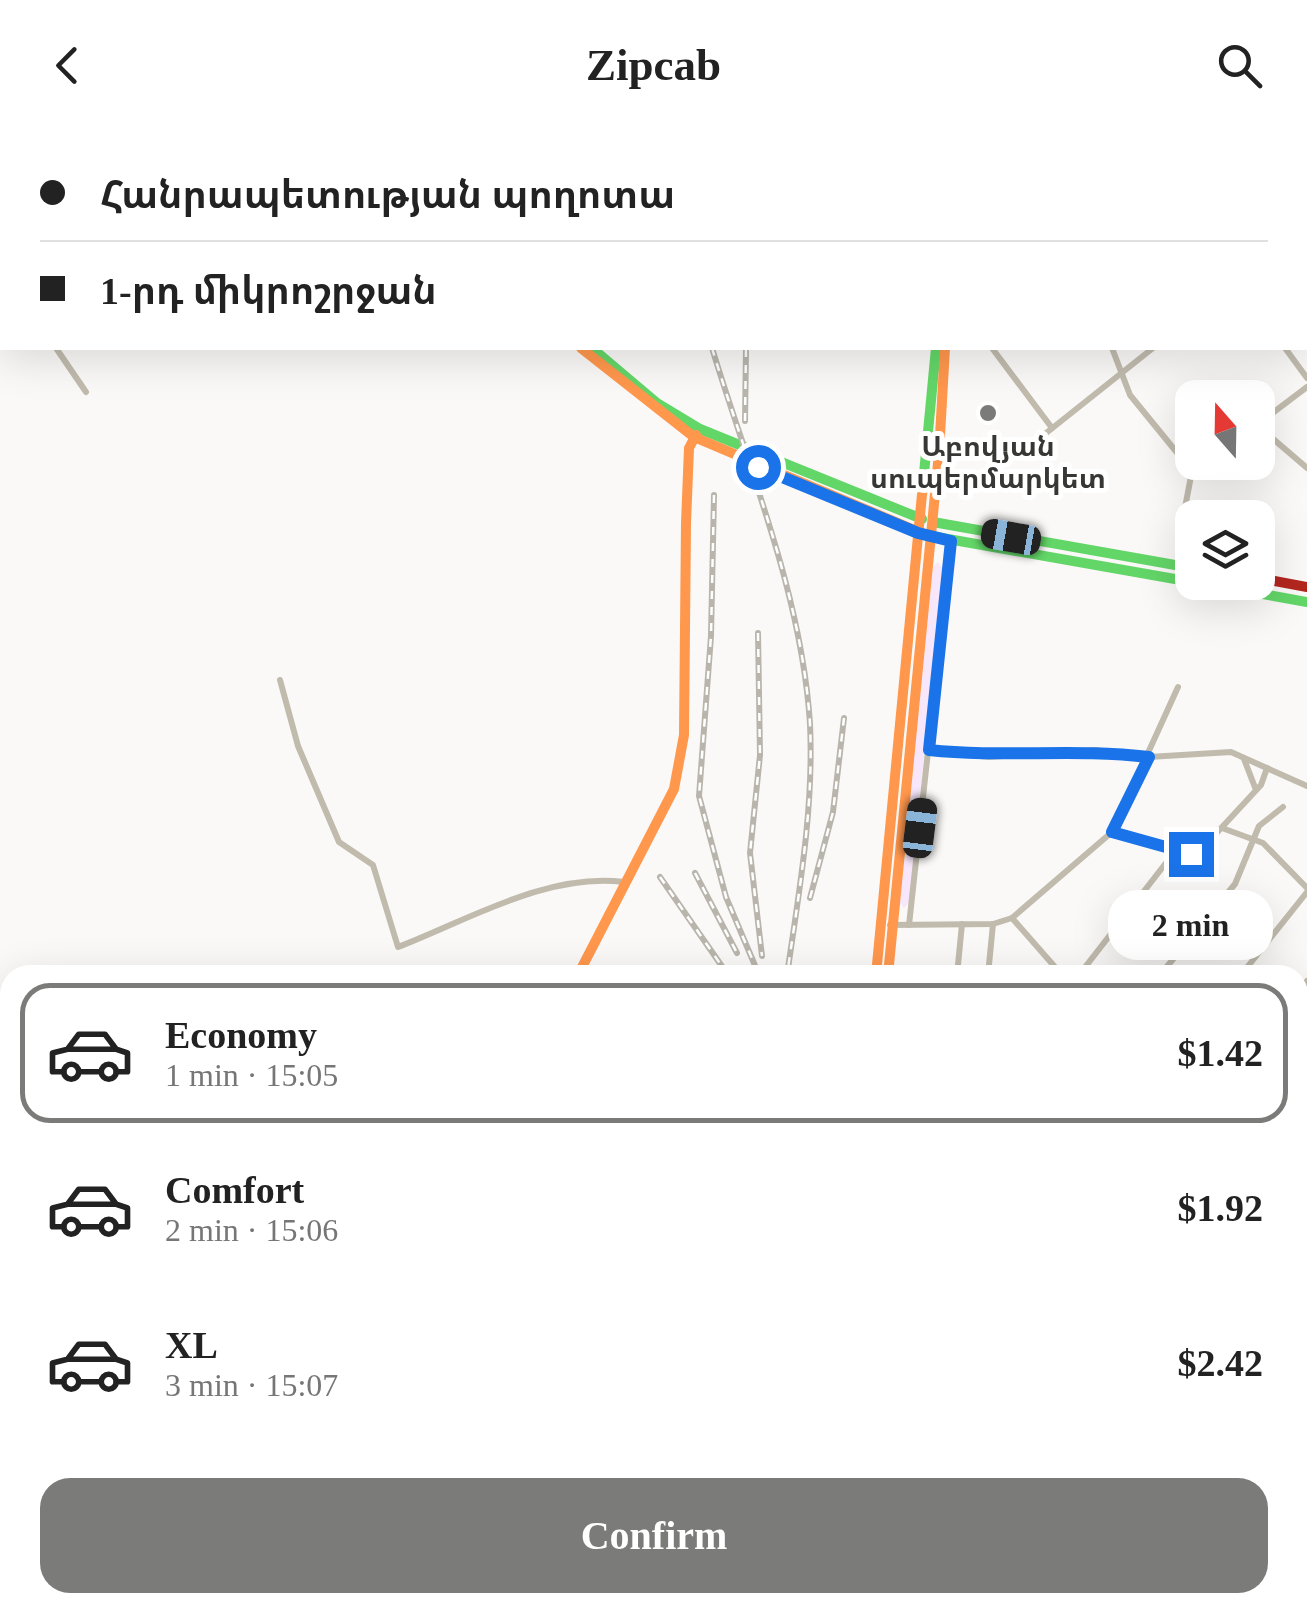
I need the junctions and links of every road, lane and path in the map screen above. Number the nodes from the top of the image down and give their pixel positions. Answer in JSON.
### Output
{"nodes":[{"id":1,"x":57,"y":350,"type":"edge"},
{"id":2,"x":583,"y":350,"type":"edge"},
{"id":3,"x":594,"y":350,"type":"edge"},
{"id":4,"x":936,"y":350,"type":"edge"},
{"id":5,"x":945,"y":350,"type":"edge"},
{"id":6,"x":994,"y":350,"type":"edge"},
{"id":7,"x":1113,"y":350,"type":"edge"},
{"id":8,"x":1150,"y":350,"type":"edge"},
{"id":9,"x":1286,"y":350,"type":"edge"},
{"id":10,"x":1123,"y":372,"type":"junction"},
{"id":11,"x":1307,"y":378,"type":"edge"},
{"id":12,"x":1307,"y":387,"type":"edge"},
{"id":13,"x":86,"y":392,"type":"dead end"},
{"id":14,"x":1275,"y":412,"type":"edge"},
{"id":15,"x":1052,"y":428,"type":"junction"},
{"id":16,"x":699,"y":436,"type":"junction"},
{"id":17,"x":1275,"y":440,"type":"edge"},
{"id":18,"x":1175,"y":451,"type":"edge"},
{"id":19,"x":1016,"y":457,"type":"dead end"},
{"id":20,"x":1307,"y":468,"type":"edge"},
{"id":21,"x":920,"y":518,"type":"junction"},
{"id":22,"x":932,"y":522,"type":"junction"},
{"id":23,"x":918,"y":533,"type":"junction"},
{"id":24,"x":931,"y":536,"type":"junction"},
{"id":25,"x":951,"y":541,"type":"junction"},
{"id":26,"x":1175,"y":565,"type":"edge"},
{"id":27,"x":1175,"y":579,"type":"edge"},
{"id":28,"x":1275,"y":581,"type":"edge"},
{"id":29,"x":1307,"y":587,"type":"edge"},
{"id":30,"x":1275,"y":596,"type":"edge"},
{"id":31,"x":1307,"y":602,"type":"edge"},
{"id":32,"x":280,"y":680,"type":"dead end"},
{"id":33,"x":1178,"y":687,"type":"dead end"},
{"id":34,"x":929,"y":750,"type":"junction"},
{"id":35,"x":1149,"y":757,"type":"junction"},
{"id":36,"x":1243,"y":757,"type":"junction"},
{"id":37,"x":1267,"y":768,"type":"junction"},
{"id":38,"x":1307,"y":786,"type":"edge"},
{"id":39,"x":1256,"y":790,"type":"junction"},
{"id":40,"x":1284,"y":806,"type":"dead end"},
{"id":41,"x":1222,"y":828,"type":"junction"},
{"id":42,"x":1112,"y":832,"type":"junction"},
{"id":43,"x":1251,"y":838,"type":"junction"},
{"id":44,"x":1176,"y":850,"type":"junction"},
{"id":45,"x":624,"y":882,"type":"junction"},
{"id":46,"x":1307,"y":890,"type":"edge"},
{"id":47,"x":1012,"y":918,"type":"junction"},
{"id":48,"x":962,"y":924,"type":"junction"},
{"id":49,"x":994,"y":924,"type":"junction"},
{"id":50,"x":887,"y":925,"type":"junction"},
{"id":51,"x":908,"y":925,"type":"junction"},
{"id":52,"x":583,"y":965,"type":"edge"},
{"id":53,"x":878,"y":965,"type":"edge"},
{"id":54,"x":888,"y":965,"type":"edge"},
{"id":55,"x":958,"y":965,"type":"edge"},
{"id":56,"x":989,"y":965,"type":"edge"},
{"id":57,"x":1053,"y":965,"type":"edge"},
{"id":58,"x":1087,"y":965,"type":"edge"},
{"id":59,"x":1168,"y":965,"type":"edge"},
{"id":60,"x":1249,"y":965,"type":"edge"}],
"edges":[{"from":1,"to":13,"type":"street"},
{"from":2,"to":16,"type":"main road"},
{"from":3,"to":16,"type":"main road"},
{"from":4,"to":21,"type":"main road"},
{"from":5,"to":22,"type":"main road"},
{"from":6,"to":15,"type":"street"},
{"from":7,"to":10,"type":"street"},
{"from":8,"to":10,"type":"street"},
{"from":9,"to":11,"type":"street"},
{"from":10,"to":15,"type":"street"},
{"from":10,"to":18,"type":"street"},
{"from":12,"to":14,"type":"street"},
{"from":15,"to":19,"type":"street"},
{"from":16,"to":21,"type":"main road"},
{"from":16,"to":23,"type":"main road"},
{"from":16,"to":45,"type":"main road"},
{"from":17,"to":20,"type":"street"},
{"from":21,"to":22,"type":"main road"},
{"from":21,"to":23,"type":"main road"},
{"from":22,"to":24,"type":"main road"},
{"from":22,"to":26,"type":"main road"},
{"from":23,"to":24,"type":"main road"},
{"from":23,"to":50,"type":"main road"},
{"from":24,"to":25,"type":"main road"},
{"from":24,"to":50,"type":"main road"},
{"from":25,"to":27,"type":"main road"},
{"from":25,"to":34,"type":"street"},
{"from":28,"to":29,"type":"main road"},
{"from":30,"to":31,"type":"main road"},
{"from":32,"to":45,"type":"street"},
{"from":33,"to":35,"type":"street"},
{"from":34,"to":35,"type":"street"},
{"from":34,"to":51,"type":"street"},
{"from":35,"to":36,"type":"street"},
{"from":35,"to":42,"type":"street"},
{"from":36,"to":37,"type":"street"},
{"from":36,"to":39,"type":"street"},
{"from":37,"to":38,"type":"street"},
{"from":37,"to":39,"type":"street"},
{"from":39,"to":41,"type":"street"},
{"from":40,"to":43,"type":"street"},
{"from":41,"to":43,"type":"street"},
{"from":41,"to":44,"type":"street"},
{"from":42,"to":44,"type":"street"},
{"from":42,"to":47,"type":"street"},
{"from":43,"to":46,"type":"street"},
{"from":43,"to":59,"type":"street"},
{"from":44,"to":58,"type":"street"},
{"from":45,"to":52,"type":"main road"},
{"from":46,"to":60,"type":"street"},
{"from":47,"to":49,"type":"street"},
{"from":47,"to":57,"type":"street"},
{"from":48,"to":49,"type":"street"},
{"from":48,"to":51,"type":"street"},
{"from":48,"to":55,"type":"street"},
{"from":49,"to":56,"type":"street"},
{"from":50,"to":51,"type":"street"},
{"from":50,"to":53,"type":"main road"},
{"from":50,"to":54,"type":"main road"}]}
